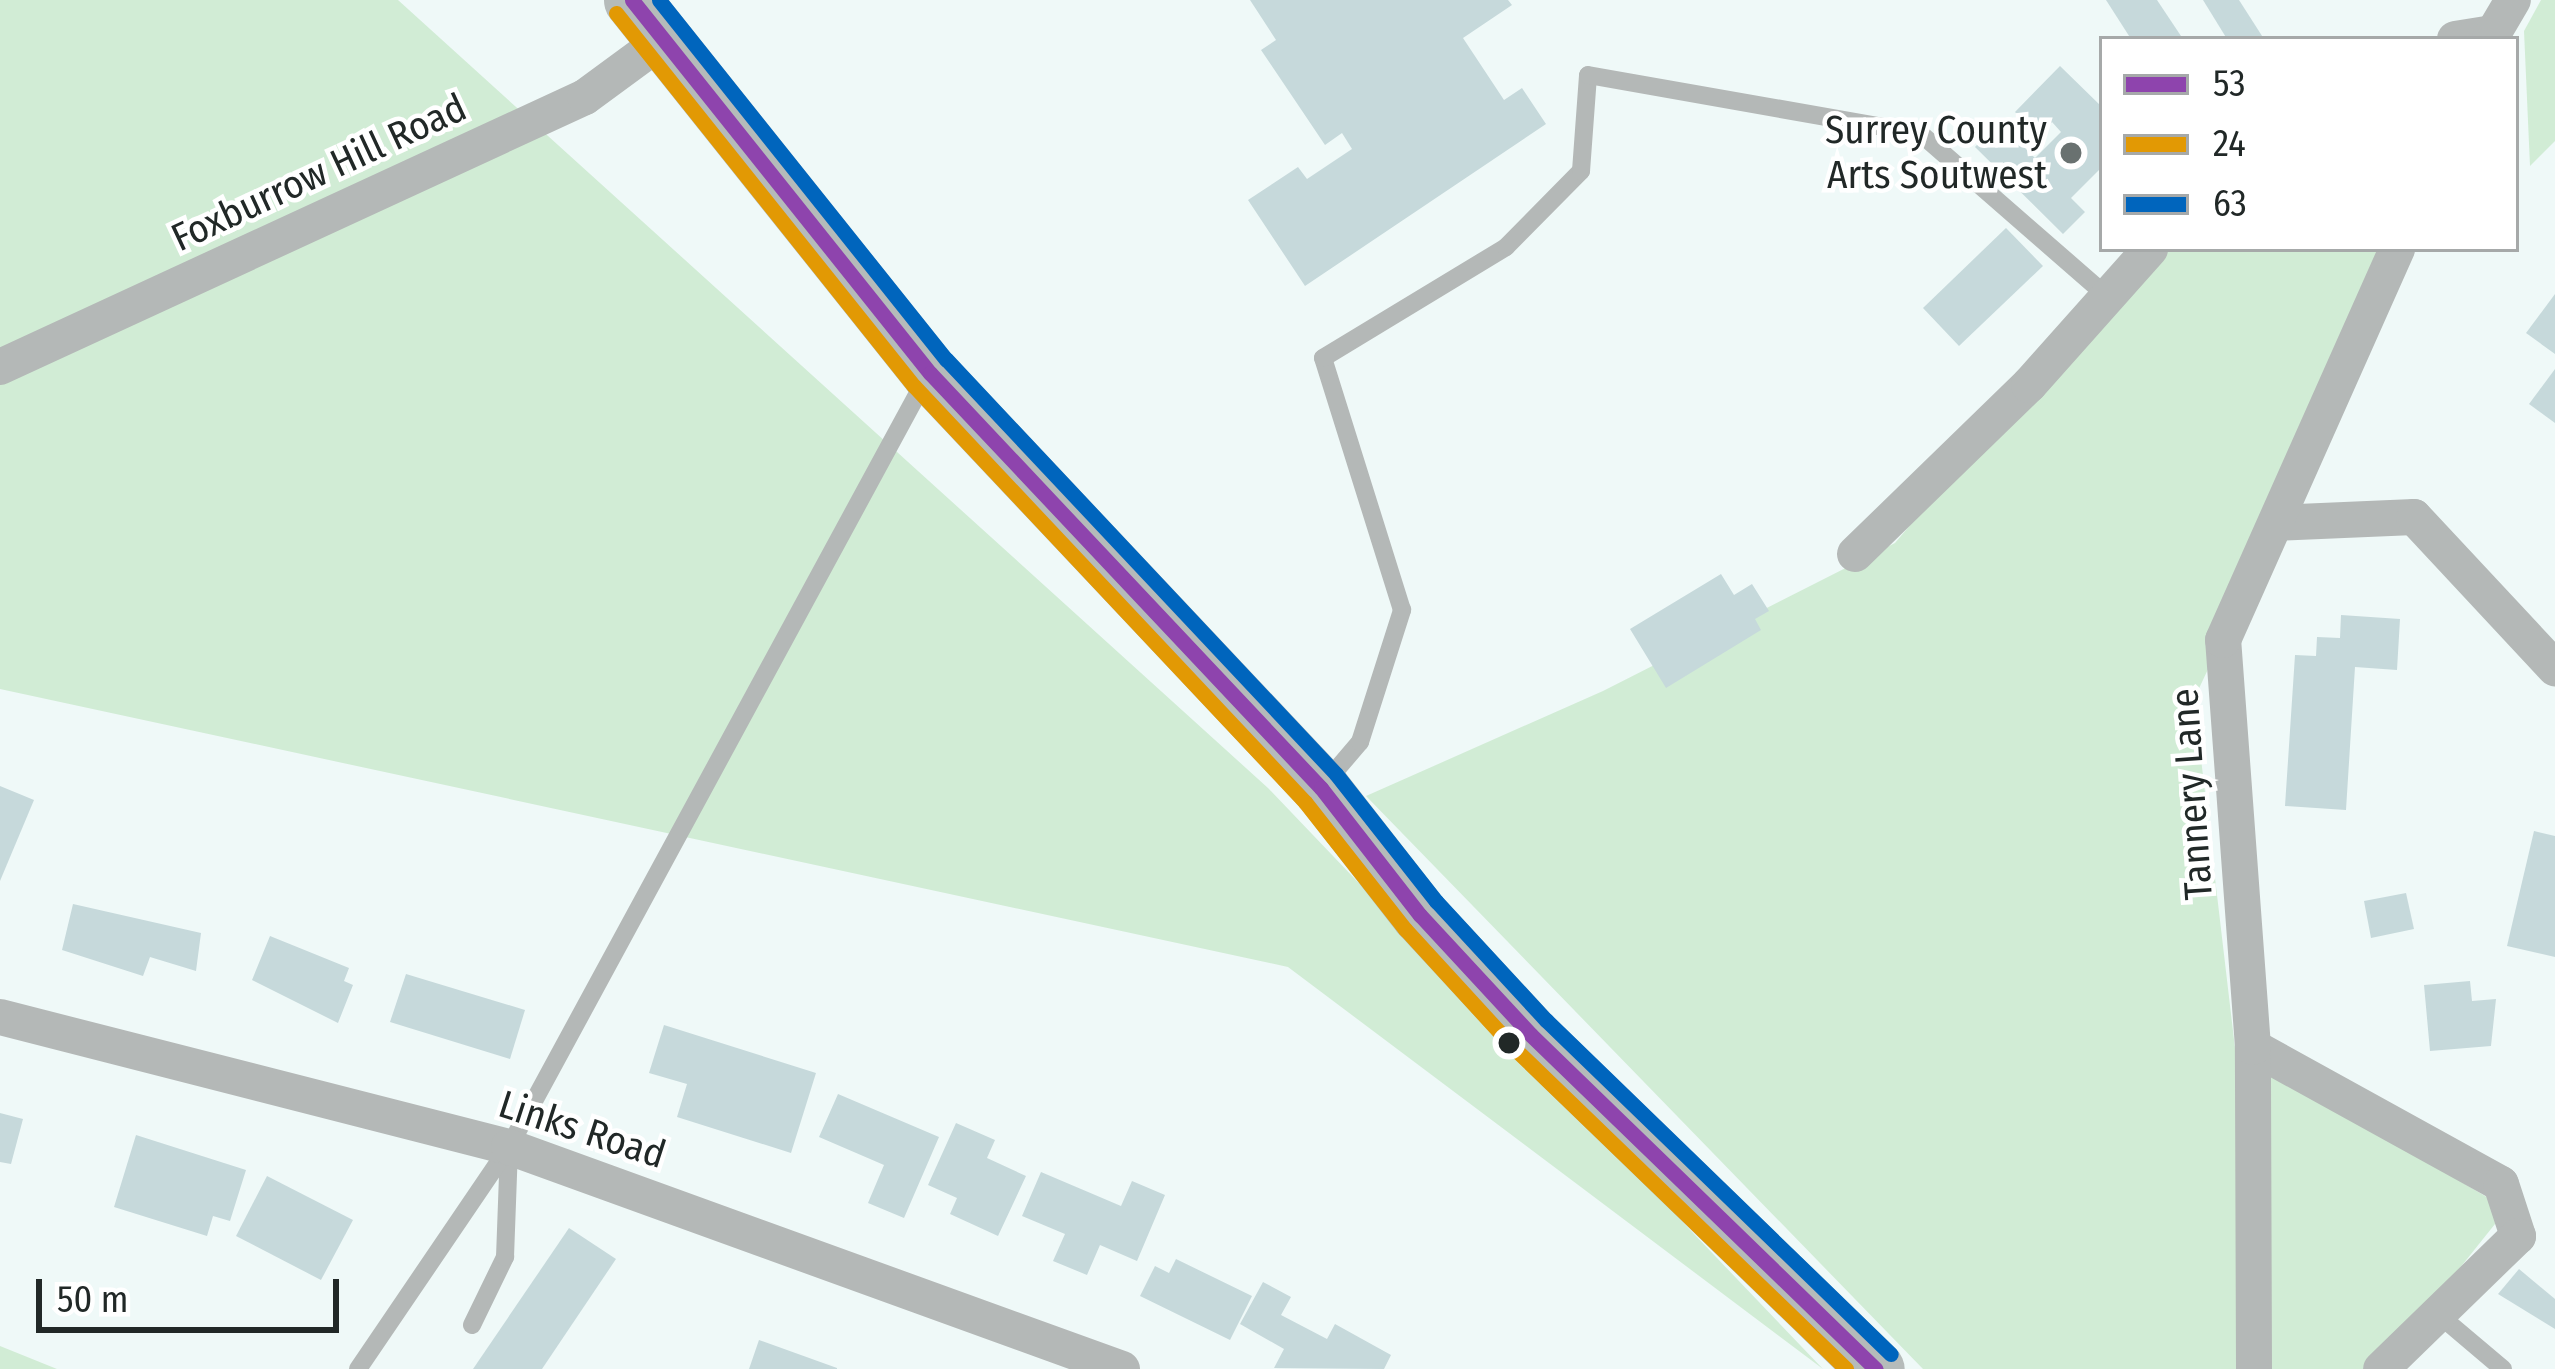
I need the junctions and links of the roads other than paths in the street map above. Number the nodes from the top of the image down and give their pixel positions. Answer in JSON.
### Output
{"nodes":[{"id":1,"x":2513,"y":0,"type":"edge"},
{"id":2,"x":648,"y":20,"type":"edge"},
{"id":3,"x":2492,"y":36,"type":"edge"},
{"id":4,"x":2147,"y":252,"type":"edge"},
{"id":5,"x":2396,"y":252,"type":"edge"},
{"id":6,"x":2108,"y":296,"type":"junction"},
{"id":7,"x":0,"y":367,"type":"edge"},
{"id":8,"x":930,"y":373,"type":"junction"},
{"id":9,"x":2276,"y":523,"type":"junction"},
{"id":10,"x":1855,"y":554,"type":"dead end"},
{"id":11,"x":2555,"y":668,"type":"edge"},
{"id":12,"x":1321,"y":788,"type":"junction"},
{"id":13,"x":0,"y":1017,"type":"edge"},
{"id":14,"x":2253,"y":1047,"type":"junction"},
{"id":15,"x":509,"y":1147,"type":"junction"},
{"id":16,"x":2438,"y":1314,"type":"junction"},
{"id":17,"x":472,"y":1325,"type":"dead end"},
{"id":18,"x":358,"y":1369,"type":"edge"},
{"id":19,"x":1122,"y":1369,"type":"edge"},
{"id":20,"x":1876,"y":1369,"type":"edge"},
{"id":21,"x":2254,"y":1369,"type":"edge"},
{"id":22,"x":2381,"y":1369,"type":"edge"},
{"id":23,"x":2503,"y":1369,"type":"edge"}],
"edges":[{"from":1,"to":3,"type":"street"},
{"from":2,"to":7,"type":"street","name":"Foxburrow Hill Road"},
{"from":2,"to":8,"type":"main road"},
{"from":4,"to":6,"type":"street"},
{"from":5,"to":9,"type":"street","name":"Tannery Lane"},
{"from":6,"to":10,"type":"street"},
{"from":6,"to":12,"type":"lane"},
{"from":8,"to":12,"type":"main road"},
{"from":8,"to":15,"type":"lane"},
{"from":9,"to":11,"type":"street"},
{"from":9,"to":14,"type":"street","name":"Tannery Lane"},
{"from":12,"to":20,"type":"main road"},
{"from":13,"to":15,"type":"street","name":"Links Road"},
{"from":14,"to":16,"type":"street"},
{"from":14,"to":21,"type":"street","name":"Tannery Lane"},
{"from":15,"to":17,"type":"lane"},
{"from":15,"to":18,"type":"lane"},
{"from":15,"to":19,"type":"street","name":"Links Road"},
{"from":16,"to":22,"type":"street"},
{"from":16,"to":23,"type":"lane"}]}
